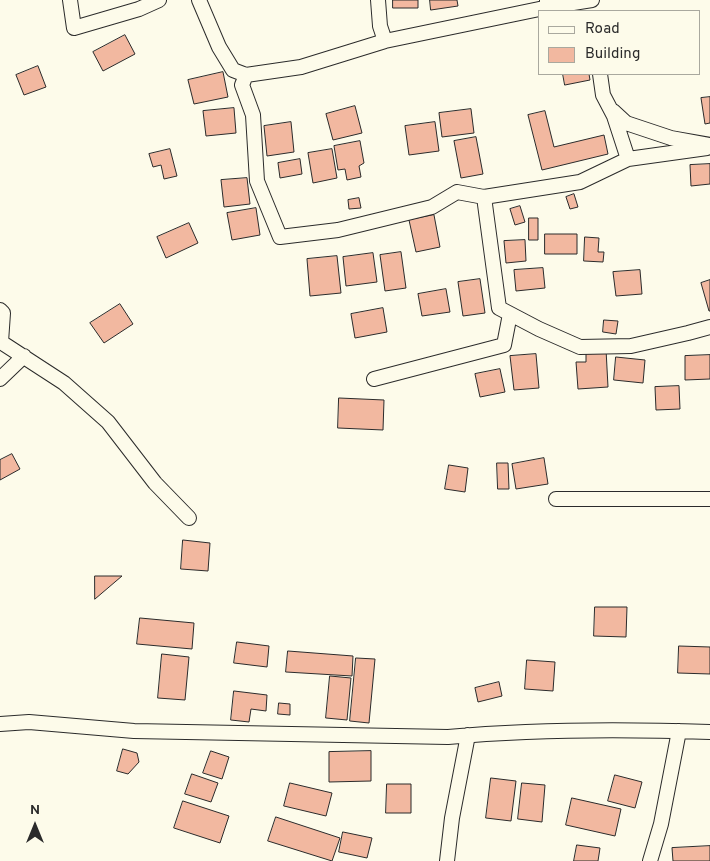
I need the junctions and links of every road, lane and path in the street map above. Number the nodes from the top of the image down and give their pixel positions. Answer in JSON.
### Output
{"nodes":[{"id":1,"x":70,"y":0,"type":"edge"},
{"id":2,"x":159,"y":0,"type":"edge"},
{"id":3,"x":199,"y":0,"type":"edge"},
{"id":4,"x":378,"y":0,"type":"edge"},
{"id":5,"x":550,"y":3,"type":"edge"},
{"id":6,"x":590,"y":4,"type":"edge"},
{"id":7,"x":385,"y":41,"type":"junction"},
{"id":8,"x":246,"y":75,"type":"junction"},
{"id":9,"x":600,"y":75,"type":"edge"},
{"id":10,"x":610,"y":109,"type":"junction"},
{"id":11,"x":710,"y":146,"type":"edge"},
{"id":12,"x":628,"y":159,"type":"junction"},
{"id":13,"x":484,"y":197,"type":"junction"},
{"id":14,"x":0,"y":310,"type":"edge"},
{"id":15,"x":510,"y":314,"type":"junction"},
{"id":16,"x":710,"y":327,"type":"edge"},
{"id":17,"x":24,"y":356,"type":"junction"},
{"id":18,"x":0,"y":379,"type":"edge"},
{"id":19,"x":374,"y":379,"type":"dead end"},
{"id":20,"x":556,"y":499,"type":"dead end"},
{"id":21,"x":710,"y":499,"type":"edge"},
{"id":22,"x":189,"y":518,"type":"dead end"},
{"id":23,"x":0,"y":724,"type":"edge"},
{"id":24,"x":679,"y":731,"type":"junction"},
{"id":25,"x":710,"y":732,"type":"edge"},
{"id":26,"x":468,"y":735,"type":"junction"},
{"id":27,"x":447,"y":861,"type":"edge"},
{"id":28,"x":650,"y":861,"type":"edge"}],
"edges":[{"from":1,"to":2,"type":"street"},
{"from":3,"to":8,"type":"street"},
{"from":4,"to":7,"type":"street"},
{"from":5,"to":6,"type":"street"},
{"from":5,"to":7,"type":"street"},
{"from":7,"to":8,"type":"street"},
{"from":8,"to":13,"type":"street"},
{"from":9,"to":10,"type":"street"},
{"from":10,"to":11,"type":"street"},
{"from":10,"to":12,"type":"street"},
{"from":11,"to":12,"type":"street"},
{"from":12,"to":13,"type":"street"},
{"from":13,"to":15,"type":"street"},
{"from":14,"to":17,"type":"street"},
{"from":15,"to":16,"type":"street"},
{"from":15,"to":19,"type":"street"},
{"from":17,"to":18,"type":"street"},
{"from":17,"to":22,"type":"street"},
{"from":20,"to":21,"type":"street"},
{"from":23,"to":26,"type":"street"},
{"from":24,"to":25,"type":"street"},
{"from":24,"to":26,"type":"street"},
{"from":24,"to":28,"type":"street"},
{"from":26,"to":27,"type":"street"}]}
